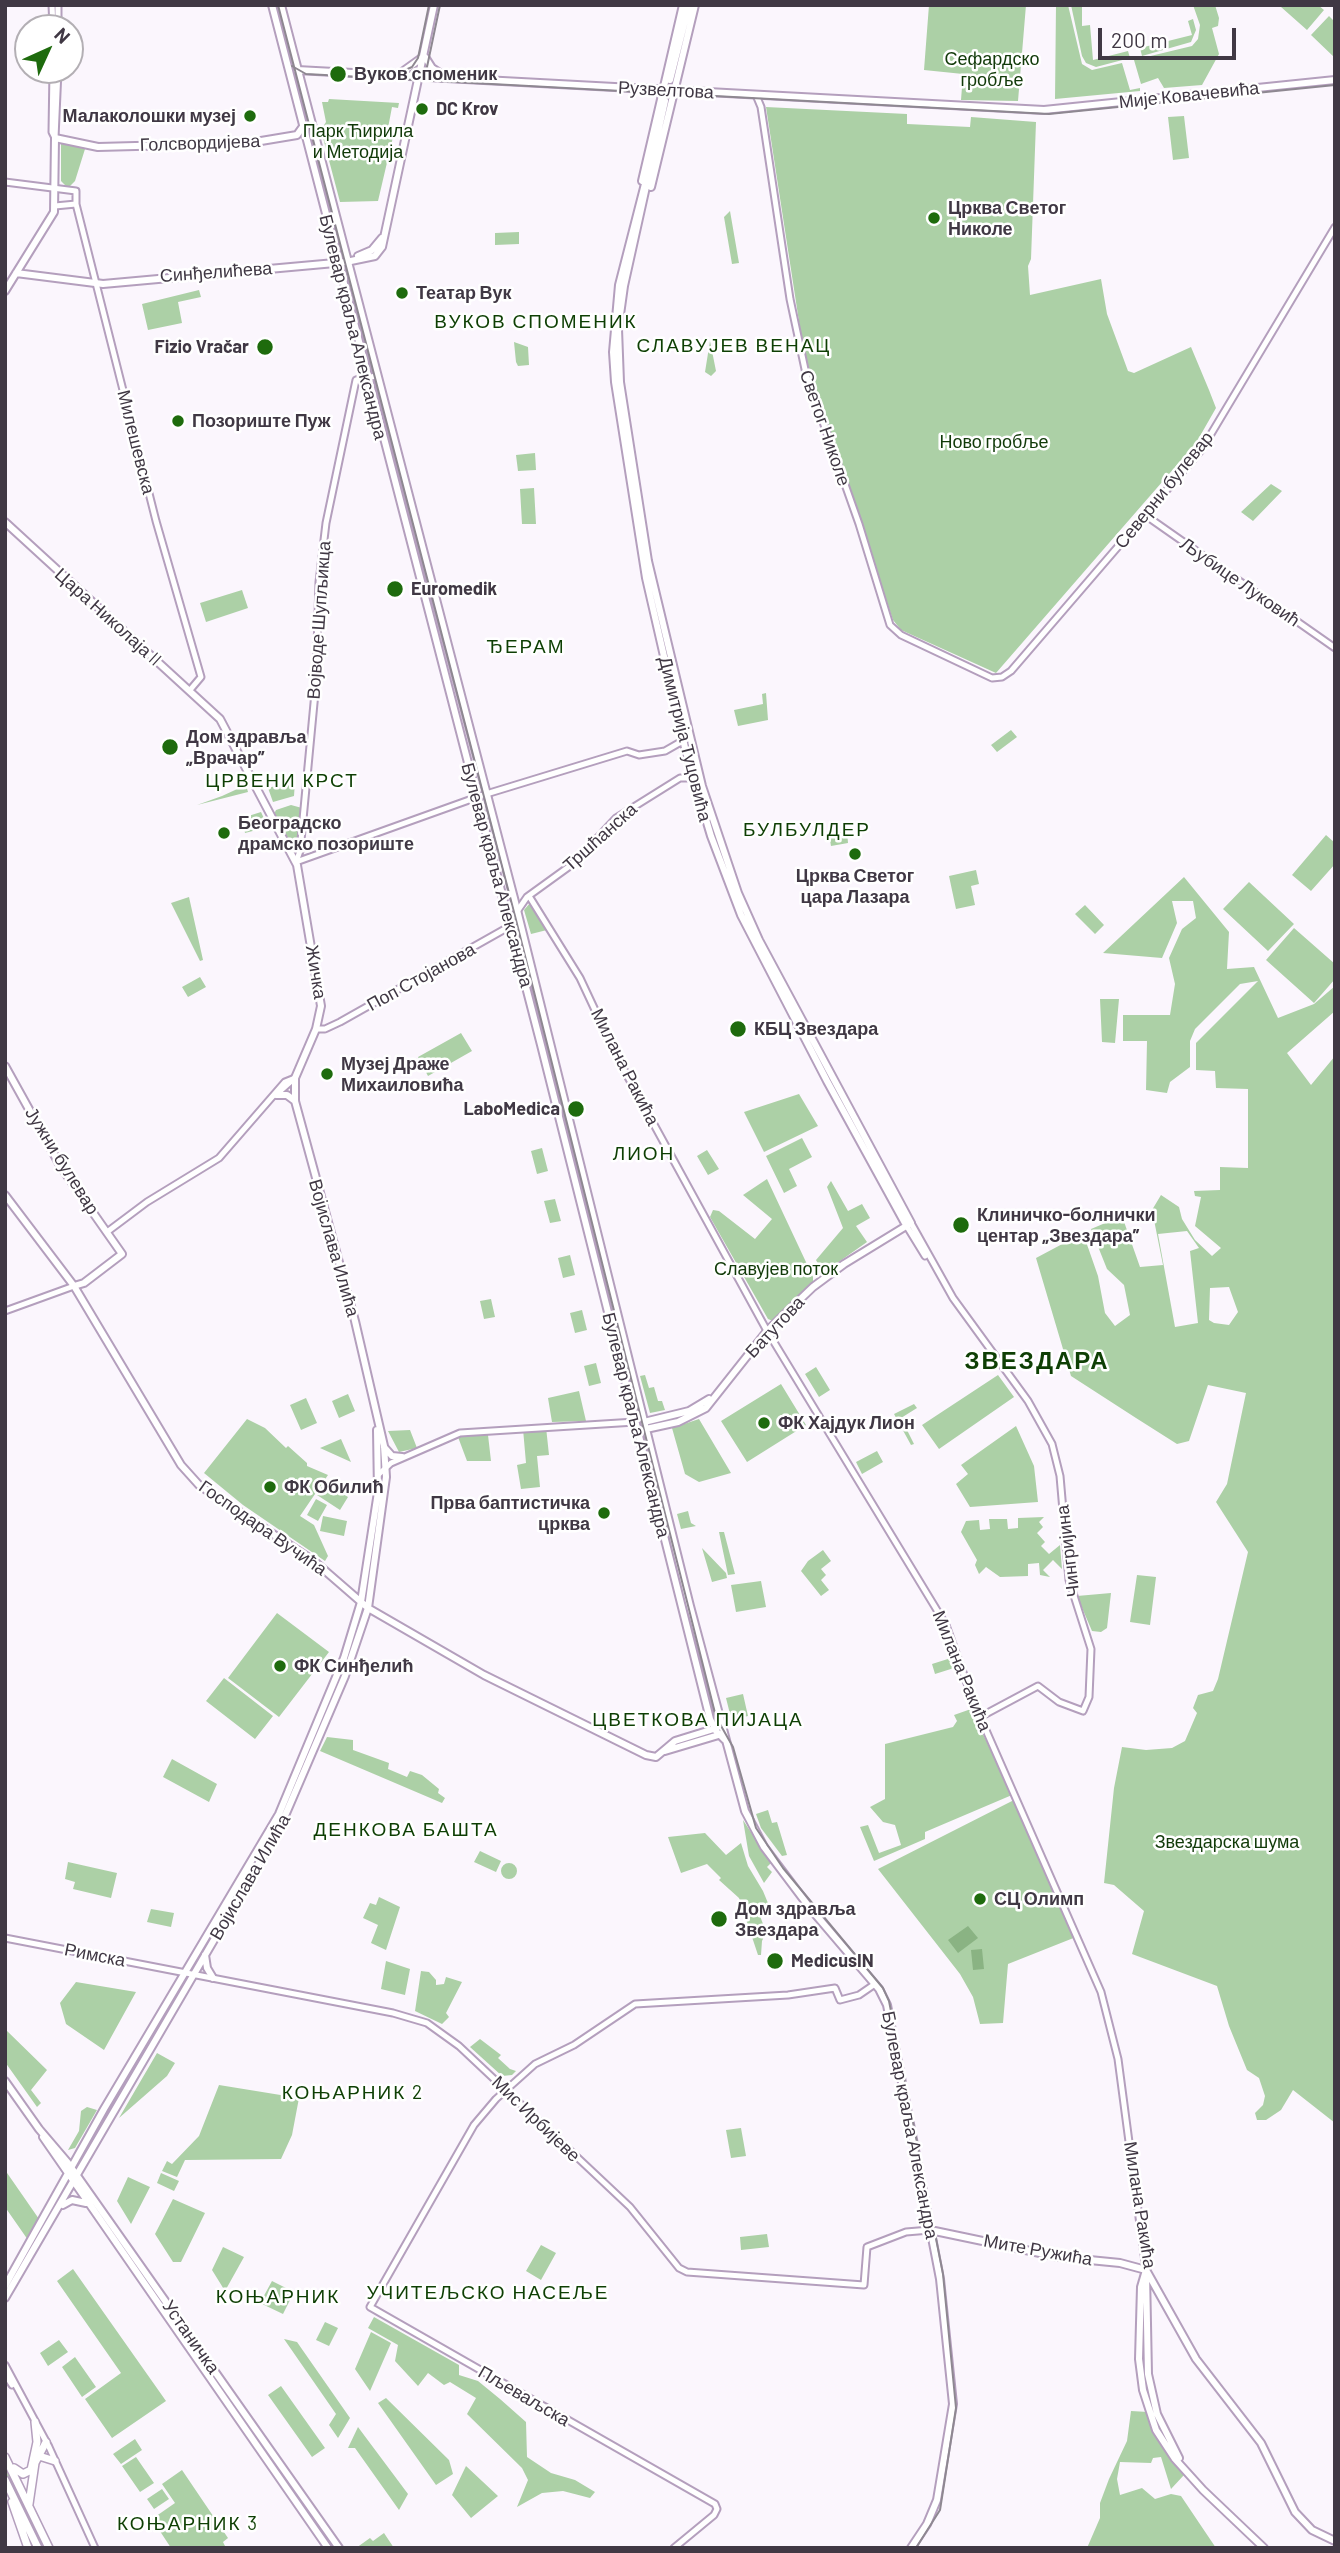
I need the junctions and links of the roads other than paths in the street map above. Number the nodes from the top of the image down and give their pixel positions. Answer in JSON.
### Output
{"nodes":[{"id":1,"x":271,"y":5,"type":"edge"},
{"id":2,"x":281,"y":5,"type":"edge"},
{"id":3,"x":695,"y":5,"type":"edge"},
{"id":4,"x":687,"y":6,"type":"edge"},
{"id":5,"x":435,"y":7,"type":"edge"},
{"id":6,"x":424,"y":55,"type":"junction"},
{"id":7,"x":288,"y":70,"type":"junction"},
{"id":8,"x":298,"y":70,"type":"junction"},
{"id":9,"x":398,"y":75,"type":"junction"},
{"id":10,"x":420,"y":76,"type":"junction"},
{"id":11,"x":445,"y":77,"type":"junction"},
{"id":12,"x":670,"y":80,"type":"tunnel mouth"},
{"id":13,"x":1335,"y":80,"type":"edge"},
{"id":14,"x":54,"y":84,"type":"edge"},
{"id":15,"x":661,"y":89,"type":"junction"},
{"id":16,"x":675,"y":90,"type":"junction"},
{"id":17,"x":756,"y":95,"type":"junction"},
{"id":18,"x":665,"y":101,"type":"tunnel mouth"},
{"id":19,"x":1044,"y":110,"type":"joint"},
{"id":20,"x":302,"y":126,"type":"junction"},
{"id":21,"x":55,"y":138,"type":"junction"},
{"id":22,"x":651,"y":165,"type":"junction"},
{"id":23,"x":5,"y":182,"type":"edge"},
{"id":24,"x":55,"y":189,"type":"junction"},
{"id":25,"x":642,"y":191,"type":"junction"},
{"id":26,"x":645,"y":202,"type":"junction"},
{"id":27,"x":76,"y":204,"type":"junction"},
{"id":28,"x":55,"y":206,"type":"junction"},
{"id":29,"x":1335,"y":227,"type":"edge"},
{"id":30,"x":346,"y":260,"type":"junction"},
{"id":31,"x":336,"y":261,"type":"junction"},
{"id":32,"x":16,"y":273,"type":"junction"},
{"id":33,"x":97,"y":284,"type":"junction"},
{"id":34,"x":5,"y":291,"type":"edge"},
{"id":35,"x":376,"y":376,"type":"junction"},
{"id":36,"x":366,"y":378,"type":"junction"},
{"id":37,"x":1145,"y":515,"type":"junction"},
{"id":38,"x":5,"y":522,"type":"edge"},
{"id":39,"x":1335,"y":648,"type":"edge"},
{"id":40,"x":1016,"y":665,"type":"joint"},
{"id":41,"x":190,"y":690,"type":"junction"},
{"id":42,"x":686,"y":738,"type":"junction"},
{"id":43,"x":696,"y":778,"type":"junction"},
{"id":44,"x":486,"y":794,"type":"junction"},
{"id":45,"x":477,"y":797,"type":"junction"},
{"id":46,"x":301,"y":840,"type":"junction"},
{"id":47,"x":288,"y":846,"type":"junction"},
{"id":48,"x":296,"y":862,"type":"junction"},
{"id":49,"x":529,"y":895,"type":"junction"},
{"id":50,"x":517,"y":911,"type":"junction"},
{"id":51,"x":509,"y":925,"type":"junction"},
{"id":52,"x":316,"y":1029,"type":"junction"},
{"id":53,"x":5,"y":1066,"type":"edge"},
{"id":54,"x":295,"y":1078,"type":"junction"},
{"id":55,"x":277,"y":1094,"type":"junction"},
{"id":56,"x":295,"y":1101,"type":"junction"},
{"id":57,"x":5,"y":1195,"type":"edge"},
{"id":58,"x":909,"y":1224,"type":"junction"},
{"id":59,"x":107,"y":1233,"type":"junction"},
{"id":60,"x":74,"y":1286,"type":"junction"},
{"id":61,"x":5,"y":1311,"type":"edge"},
{"id":62,"x":767,"y":1331,"type":"junction"},
{"id":63,"x":1024,"y":1395,"type":"joint"},
{"id":64,"x":377,"y":1417,"type":"junction"},
{"id":65,"x":635,"y":1422,"type":"junction"},
{"id":66,"x":647,"y":1425,"type":"junction"},
{"id":67,"x":637,"y":1431,"type":"junction"},
{"id":68,"x":384,"y":1446,"type":"junction"},
{"id":69,"x":402,"y":1457,"type":"junction"},
{"id":70,"x":386,"y":1465,"type":"junction"},
{"id":71,"x":378,"y":1475,"type":"junction"},
{"id":72,"x":361,"y":1602,"type":"junction"},
{"id":73,"x":368,"y":1608,"type":"junction"},
{"id":74,"x":980,"y":1717,"type":"junction"},
{"id":75,"x":719,"y":1730,"type":"junction"},
{"id":76,"x":5,"y":1938,"type":"edge"},
{"id":77,"x":205,"y":1955,"type":"junction"},
{"id":78,"x":190,"y":1973,"type":"junction"},
{"id":79,"x":214,"y":1978,"type":"junction"},
{"id":80,"x":875,"y":1984,"type":"junction"},
{"id":81,"x":5,"y":2081,"type":"edge"},
{"id":82,"x":505,"y":2090,"type":"junction"},
{"id":83,"x":39,"y":2129,"type":"junction"},
{"id":84,"x":83,"y":2151,"type":"junction"},
{"id":85,"x":61,"y":2153,"type":"junction"},
{"id":86,"x":73,"y":2169,"type":"junction"},
{"id":87,"x":77,"y":2176,"type":"junction"},
{"id":88,"x":71,"y":2180,"type":"junction"},
{"id":89,"x":86,"y":2203,"type":"junction"},
{"id":90,"x":61,"y":2206,"type":"junction"},
{"id":91,"x":930,"y":2230,"type":"junction"},
{"id":92,"x":1146,"y":2270,"type":"junction"},
{"id":93,"x":5,"y":2286,"type":"edge"},
{"id":94,"x":5,"y":2298,"type":"edge"},
{"id":95,"x":5,"y":2365,"type":"edge"},
{"id":96,"x":5,"y":2374,"type":"edge"},
{"id":97,"x":18,"y":2392,"type":"junction"},
{"id":98,"x":35,"y":2422,"type":"junction"},
{"id":99,"x":46,"y":2442,"type":"junction"},
{"id":100,"x":39,"y":2456,"type":"junction"},
{"id":101,"x":7,"y":2460,"type":"edge"},
{"id":102,"x":55,"y":2461,"type":"junction"},
{"id":103,"x":5,"y":2480,"type":"edge"},
{"id":104,"x":29,"y":2505,"type":"junction"},
{"id":105,"x":1335,"y":2541,"type":"edge"},
{"id":106,"x":29,"y":2548,"type":"edge"},
{"id":107,"x":38,"y":2548,"type":"edge"},
{"id":108,"x":49,"y":2548,"type":"edge"},
{"id":109,"x":95,"y":2548,"type":"edge"},
{"id":110,"x":328,"y":2548,"type":"edge"},
{"id":111,"x":339,"y":2548,"type":"edge"},
{"id":112,"x":674,"y":2548,"type":"edge"},
{"id":113,"x":911,"y":2548,"type":"edge"},
{"id":114,"x":1264,"y":2548,"type":"edge"}],
"edges":[{"from":1,"to":7,"type":"main road","name":"Булевар краља Александра"},
{"from":2,"to":8,"type":"main road","name":"Булевар краља Александра"},
{"from":3,"to":16,"type":"main road"},
{"from":4,"to":12,"type":"main road"},
{"from":4,"to":15,"type":"main road"},
{"from":5,"to":6,"type":"main road"},
{"from":6,"to":9,"type":"main road"},
{"from":6,"to":10,"type":"main road"},
{"from":6,"to":11,"type":"main road"},
{"from":7,"to":8,"type":"main road","name":"Рузвелтова"},
{"from":7,"to":20,"type":"main road","name":"Булевар краља Александра"},
{"from":8,"to":9,"type":"main road","name":"Рузвелтова"},
{"from":8,"to":30,"type":"main road","name":"Булевар краља Александра"},
{"from":9,"to":10,"type":"main road","name":"Рузвелтова"},
{"from":10,"to":11,"type":"main road","name":"Рузвелтова"},
{"from":10,"to":30,"type":"main road"},
{"from":11,"to":15,"type":"main road","name":"Рузвелтова"},
{"from":13,"to":19,"type":"main road","name":"Мије Ковачевића"},
{"from":14,"to":21,"type":"street"},
{"from":15,"to":16,"type":"main road","name":"Рузвелтова"},
{"from":15,"to":25,"type":"main road"},
{"from":16,"to":17,"type":"main road","name":"Рузвелтова"},
{"from":16,"to":26,"type":"main road"},
{"from":17,"to":19,"type":"main road","name":"Рузвелтова"},
{"from":17,"to":40,"type":"street","name":"Светог Николе"},
{"from":18,"to":22,"type":"main road","name":"Димитрија Туцовића"},
{"from":20,"to":21,"type":"main road","name":"Голсвордијева"},
{"from":20,"to":31,"type":"main road","name":"Булевар краља Александра"},
{"from":21,"to":24,"type":"main road"},
{"from":22,"to":25,"type":"main road","name":"Димитрија Туцовића"},
{"from":22,"to":26,"type":"main road","name":"Димитрија Туцовића"},
{"from":23,"to":24,"type":"street"},
{"from":24,"to":27,"type":"street","name":"Милешевска"},
{"from":24,"to":28,"type":"main road"},
{"from":25,"to":42,"type":"main road","name":"Димитрија Туцовића"},
{"from":26,"to":42,"type":"main road","name":"Димитрија Туцовића"},
{"from":27,"to":28,"type":"street"},
{"from":27,"to":33,"type":"street","name":"Милешевска"},
{"from":28,"to":32,"type":"main road"},
{"from":29,"to":37,"type":"street","name":"Северни булевар"},
{"from":30,"to":31,"type":"main road","name":"Синђелићева"},
{"from":30,"to":35,"type":"main road","name":"Булевар краља Александра"},
{"from":31,"to":33,"type":"main road","name":"Синђелићева"},
{"from":31,"to":36,"type":"main road","name":"Булевар краља Александра"},
{"from":32,"to":33,"type":"main road","name":"Синђелићева"},
{"from":32,"to":34,"type":"main road"},
{"from":33,"to":41,"type":"street","name":"Милешевска"},
{"from":35,"to":36,"type":"street"},
{"from":35,"to":44,"type":"main road","name":"Булевар краља Александра"},
{"from":36,"to":45,"type":"main road","name":"Булевар краља Александра"},
{"from":36,"to":46,"type":"street","name":"Војводе Шупљикца"},
{"from":37,"to":39,"type":"street","name":"Љубице Луковић"},
{"from":37,"to":40,"type":"street","name":"Северни булевар"},
{"from":38,"to":41,"type":"main road","name":"Цара Николаја II"},
{"from":41,"to":47,"type":"main road","name":"Цара Николаја II"},
{"from":42,"to":43,"type":"main road","name":"Димитрија Туцовића"},
{"from":42,"to":44,"type":"street"},
{"from":43,"to":49,"type":"street","name":"Тршћанска"},
{"from":43,"to":58,"type":"main road","name":"Димитрија Туцовића"},
{"from":44,"to":45,"type":"street"},
{"from":44,"to":50,"type":"main road","name":"Булевар краља Александра"},
{"from":45,"to":48,"type":"street"},
{"from":45,"to":51,"type":"main road","name":"Булевар краља Александра"},
{"from":46,"to":47,"type":"main road"},
{"from":46,"to":48,"type":"street","name":"Војводе Шупљикца"},
{"from":47,"to":48,"type":"main road"},
{"from":48,"to":52,"type":"main road","name":"Жичка"},
{"from":49,"to":50,"type":"street","name":"Тршћанска"},
{"from":49,"to":62,"type":"street","name":"Милана Ракића"},
{"from":50,"to":51,"type":"street"},
{"from":50,"to":66,"type":"main road","name":"Булевар краља Александра"},
{"from":51,"to":52,"type":"street","name":"Поп Стојанова"},
{"from":51,"to":65,"type":"main road","name":"Булевар краља Александра"},
{"from":52,"to":54,"type":"main road","name":"Жичка"},
{"from":53,"to":59,"type":"main road","name":"Јужни булевар"},
{"from":54,"to":55,"type":"street"},
{"from":54,"to":56,"type":"main road","name":"Војислава Илића"},
{"from":55,"to":56,"type":"main road"},
{"from":55,"to":59,"type":"street"},
{"from":56,"to":64,"type":"main road","name":"Војислава Илића"},
{"from":57,"to":60,"type":"main road","name":"Господара Вучића"},
{"from":58,"to":62,"type":"main road","name":"Батутова"},
{"from":58,"to":63,"type":"street","name":"Димитрија Туцовића"},
{"from":59,"to":60,"type":"main road","name":"Јужни булевар"},
{"from":60,"to":61,"type":"street"},
{"from":60,"to":72,"type":"main road","name":"Господара Вучића"},
{"from":62,"to":66,"type":"main road","name":"Батутова"},
{"from":62,"to":74,"type":"street","name":"Милана Ракића"},
{"from":63,"to":74,"type":"street","name":"Чингријина"},
{"from":64,"to":68,"type":"main road","name":"Војислава Илића"},
{"from":64,"to":71,"type":"main road","name":"Војислава Илића"},
{"from":65,"to":66,"type":"main road","name":"Батутова"},
{"from":65,"to":67,"type":"main road","name":"Булевар краља Александра"},
{"from":65,"to":69,"type":"street"},
{"from":66,"to":67,"type":"main road","name":"Батутова"},
{"from":66,"to":75,"type":"main road","name":"Булевар краља Александра"},
{"from":67,"to":75,"type":"main road","name":"Булевар краља Александра"},
{"from":68,"to":69,"type":"main road"},
{"from":68,"to":70,"type":"main road","name":"Војислава Илића"},
{"from":69,"to":70,"type":"street"},
{"from":70,"to":71,"type":"street"},
{"from":70,"to":73,"type":"main road","name":"Војислава Илића"},
{"from":71,"to":72,"type":"main road","name":"Војислава Илића"},
{"from":72,"to":73,"type":"main road","name":"Господара Вучића"},
{"from":72,"to":78,"type":"main road","name":"Војислава Илића"},
{"from":73,"to":75,"type":"main road","name":"Господара Вучића"},
{"from":73,"to":77,"type":"main road","name":"Војислава Илића"},
{"from":74,"to":92,"type":"street","name":"Милана Ракића"},
{"from":75,"to":80,"type":"main road","name":"Булевар краља Александра"},
{"from":76,"to":78,"type":"street","name":"Римска"},
{"from":77,"to":78,"type":"main road","name":"Војислава Илића"},
{"from":77,"to":79,"type":"main road"},
{"from":78,"to":79,"type":"street","name":"Мис Ирбијеве"},
{"from":78,"to":84,"type":"main road","name":"Војислава Илића"},
{"from":78,"to":87,"type":"main road","name":"Војислава Илића"},
{"from":79,"to":82,"type":"street","name":"Мис Ирбијеве"},
{"from":80,"to":82,"type":"street"},
{"from":80,"to":91,"type":"main road","name":"Булевар краља Александра"},
{"from":81,"to":83,"type":"main road","name":"Устаничка"},
{"from":82,"to":91,"type":"street","name":"Мис Ирбијеве"},
{"from":82,"to":112,"type":"street","name":"Пљеваљска"},
{"from":83,"to":85,"type":"main road","name":"Устаничка"},
{"from":83,"to":88,"type":"main road","name":"Устаничка"},
{"from":84,"to":85,"type":"main road"},
{"from":84,"to":86,"type":"main road","name":"Војислава Илића"},
{"from":85,"to":86,"type":"main road","name":"Устаничка"},
{"from":86,"to":87,"type":"main road","name":"Устаничка"},
{"from":86,"to":88,"type":"main road","name":"Војислава Илића"},
{"from":87,"to":88,"type":"main road","name":"Војислава Илића"},
{"from":87,"to":111,"type":"main road","name":"Устаничка"},
{"from":88,"to":89,"type":"main road","name":"Устаничка"},
{"from":88,"to":90,"type":"main road","name":"Војислава Илића"},
{"from":88,"to":93,"type":"main road","name":"Војислава Илића"},
{"from":89,"to":90,"type":"main road"},
{"from":89,"to":110,"type":"main road","name":"Устаничка"},
{"from":90,"to":94,"type":"main road","name":"Војислава Илића"},
{"from":91,"to":92,"type":"main road","name":"Мите Ружића"},
{"from":91,"to":113,"type":"main road","name":"Булевар краља Александра"},
{"from":92,"to":105,"type":"main road","name":"Милана Ракића"},
{"from":92,"to":114,"type":"main road"},
{"from":95,"to":97,"type":"street"},
{"from":96,"to":97,"type":"street"},
{"from":97,"to":98,"type":"street"},
{"from":98,"to":99,"type":"street"},
{"from":98,"to":101,"type":"highway"},
{"from":99,"to":100,"type":"highway"},
{"from":99,"to":102,"type":"street"},
{"from":100,"to":102,"type":"highway"},
{"from":100,"to":104,"type":"highway"},
{"from":101,"to":104,"type":"highway"},
{"from":102,"to":109,"type":"street"},
{"from":103,"to":106,"type":"highway"},
{"from":103,"to":107,"type":"highway"},
{"from":104,"to":108,"type":"highway"}]}
